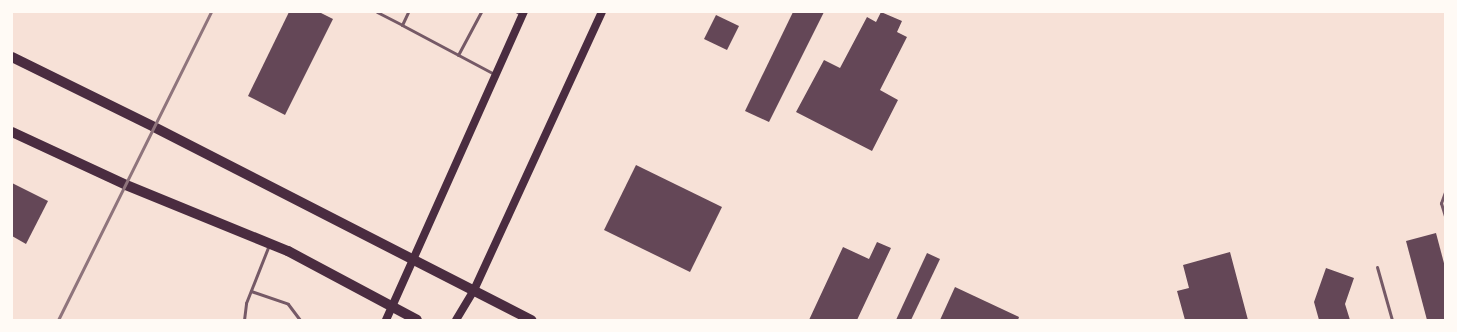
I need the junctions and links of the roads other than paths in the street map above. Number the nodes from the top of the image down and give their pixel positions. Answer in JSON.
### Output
{"nodes":[{"id":1,"x":377,"y":12,"type":"edge"},
{"id":2,"x":408,"y":12,"type":"edge"},
{"id":3,"x":481,"y":12,"type":"edge"},
{"id":4,"x":602,"y":12,"type":"edge"},
{"id":5,"x":521,"y":13,"type":"edge"},
{"id":6,"x":402,"y":25,"type":"junction"},
{"id":7,"x":458,"y":55,"type":"junction"},
{"id":8,"x":12,"y":57,"type":"edge"},
{"id":9,"x":496,"y":75,"type":"junction"},
{"id":10,"x":12,"y":132,"type":"edge"},
{"id":11,"x":1445,"y":192,"type":"edge"},
{"id":12,"x":1445,"y":216,"type":"edge"},
{"id":13,"x":270,"y":243,"type":"junction"},
{"id":14,"x":414,"y":258,"type":"junction"},
{"id":15,"x":1377,"y":267,"type":"dead end"},
{"id":16,"x":474,"y":290,"type":"junction"},
{"id":17,"x":251,"y":291,"type":"junction"},
{"id":18,"x":392,"y":306,"type":"junction"},
{"id":19,"x":244,"y":320,"type":"edge"},
{"id":20,"x":300,"y":320,"type":"edge"},
{"id":21,"x":386,"y":320,"type":"edge"},
{"id":22,"x":417,"y":320,"type":"edge"},
{"id":23,"x":456,"y":320,"type":"edge"},
{"id":24,"x":530,"y":320,"type":"edge"},
{"id":25,"x":1392,"y":320,"type":"edge"}],
"edges":[{"from":1,"to":6,"type":"lane"},
{"from":2,"to":6,"type":"lane"},
{"from":3,"to":7,"type":"lane"},
{"from":4,"to":16,"type":"main road"},
{"from":5,"to":9,"type":"main road"},
{"from":6,"to":7,"type":"lane"},
{"from":7,"to":9,"type":"lane"},
{"from":8,"to":14,"type":"main road"},
{"from":9,"to":14,"type":"main road"},
{"from":10,"to":13,"type":"main road"},
{"from":11,"to":12,"type":"lane"},
{"from":13,"to":17,"type":"lane"},
{"from":13,"to":18,"type":"main road"},
{"from":14,"to":16,"type":"main road"},
{"from":14,"to":18,"type":"main road"},
{"from":15,"to":25,"type":"lane"},
{"from":16,"to":23,"type":"main road"},
{"from":16,"to":24,"type":"main road"},
{"from":17,"to":19,"type":"lane"},
{"from":17,"to":20,"type":"lane"},
{"from":18,"to":21,"type":"main road"},
{"from":18,"to":22,"type":"main road"}]}
